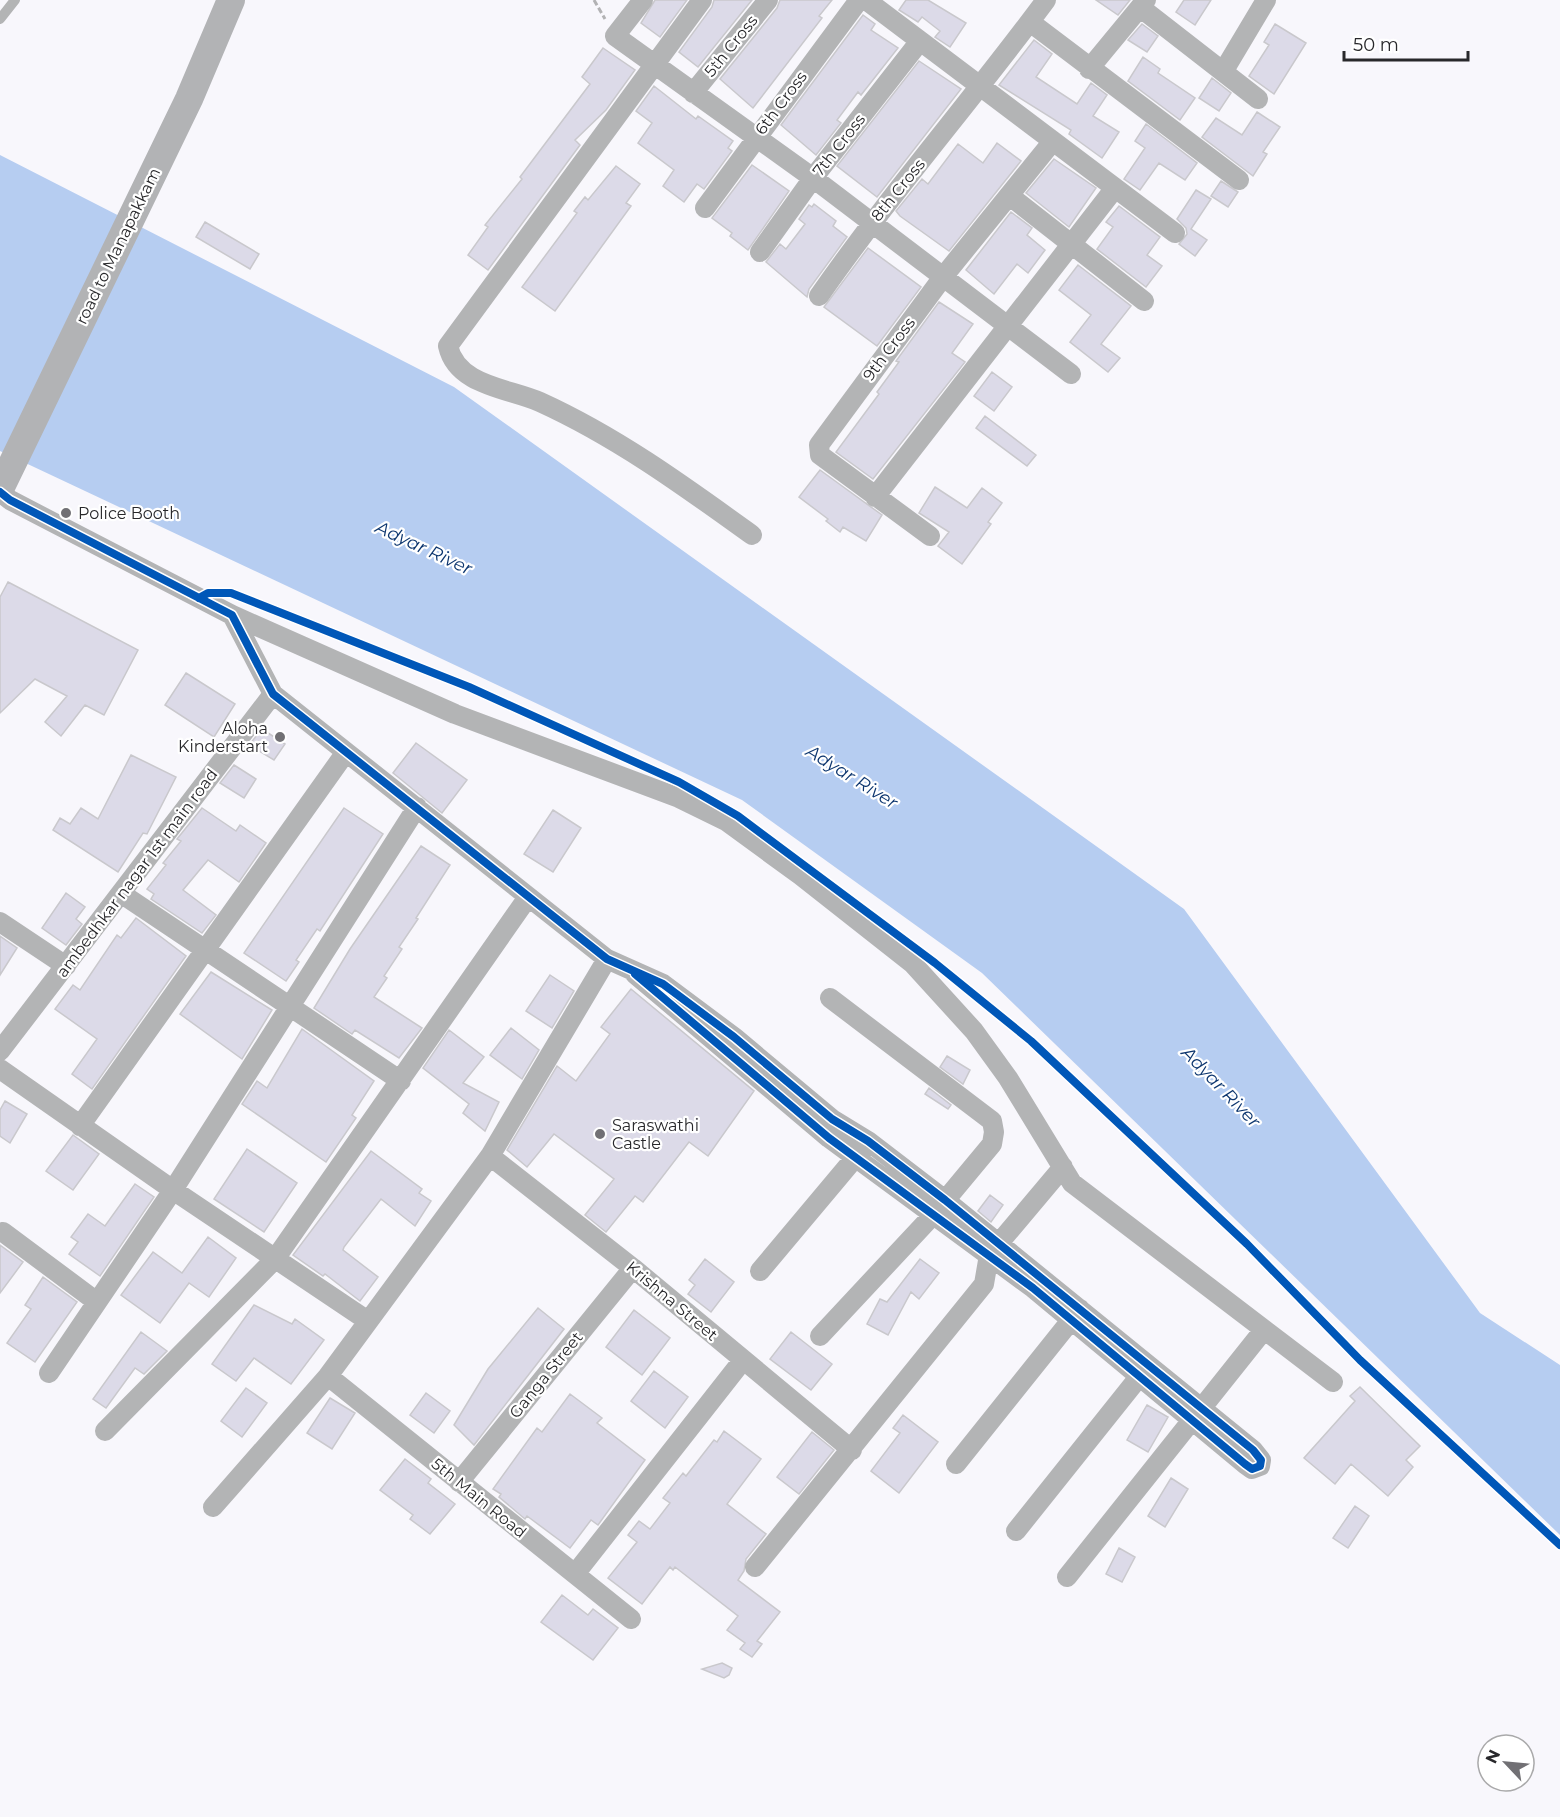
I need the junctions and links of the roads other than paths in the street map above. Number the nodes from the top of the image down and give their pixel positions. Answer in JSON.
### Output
{"nodes":[{"id":1,"x":15,"y":0,"type":"edge"},
{"id":2,"x":231,"y":0,"type":"edge"},
{"id":3,"x":643,"y":0,"type":"edge"},
{"id":4,"x":702,"y":0,"type":"edge"},
{"id":5,"x":768,"y":0,"type":"edge"},
{"id":6,"x":859,"y":0,"type":"edge"},
{"id":7,"x":866,"y":0,"type":"edge"},
{"id":8,"x":1046,"y":0,"type":"edge"},
{"id":9,"x":1266,"y":0,"type":"edge"},
{"id":10,"x":1143,"y":4,"type":"edge"},
{"id":11,"x":0,"y":19,"type":"edge"},
{"id":12,"x":1030,"y":22,"type":"junction"},
{"id":13,"x":920,"y":41,"type":"junction"},
{"id":14,"x":652,"y":65,"type":"junction"},
{"id":15,"x":1089,"y":69,"type":"junction"},
{"id":16,"x":1223,"y":72,"type":"junction"},
{"id":17,"x":982,"y":87,"type":"junction"},
{"id":18,"x":693,"y":93,"type":"junction"},
{"id":19,"x":1258,"y":99,"type":"dead end"},
{"id":20,"x":756,"y":137,"type":"junction"},
{"id":21,"x":1053,"y":141,"type":"junction"},
{"id":22,"x":813,"y":178,"type":"junction"},
{"id":23,"x":1239,"y":180,"type":"dead end"},
{"id":24,"x":1115,"y":188,"type":"junction"},
{"id":25,"x":1010,"y":196,"type":"junction"},
{"id":26,"x":705,"y":208,"type":"dead end"},
{"id":27,"x":870,"y":223,"type":"junction"},
{"id":28,"x":1175,"y":233,"type":"dead end"},
{"id":29,"x":1071,"y":244,"type":"junction"},
{"id":30,"x":760,"y":252,"type":"dead end"},
{"id":31,"x":943,"y":277,"type":"junction"},
{"id":32,"x":819,"y":296,"type":"dead end"},
{"id":33,"x":1144,"y":301,"type":"dead end"},
{"id":34,"x":1007,"y":325,"type":"junction"},
{"id":35,"x":1071,"y":374,"type":"dead end"},
{"id":36,"x":4,"y":483,"type":"edge"},
{"id":37,"x":875,"y":497,"type":"junction"},
{"id":38,"x":752,"y":536,"type":"dead end"},
{"id":39,"x":930,"y":536,"type":"dead end"},
{"id":40,"x":232,"y":615,"type":"junction"},
{"id":41,"x":273,"y":694,"type":"junction"},
{"id":42,"x":346,"y":752,"type":"junction"},
{"id":43,"x":417,"y":807,"type":"junction"},
{"id":44,"x":122,"y":894,"type":"junction"},
{"id":45,"x":528,"y":897,"type":"junction"},
{"id":46,"x":0,"y":922,"type":"edge"},
{"id":47,"x":205,"y":950,"type":"junction"},
{"id":48,"x":606,"y":959,"type":"junction"},
{"id":49,"x":66,"y":966,"type":"junction"},
{"id":50,"x":830,"y":998,"type":"dead end"},
{"id":51,"x":289,"y":1008,"type":"junction"},
{"id":52,"x":0,"y":1051,"type":"edge"},
{"id":53,"x":757,"y":1064,"type":"junction"},
{"id":54,"x":0,"y":1069,"type":"edge"},
{"id":55,"x":400,"y":1081,"type":"junction"},
{"id":56,"x":80,"y":1126,"type":"junction"},
{"id":57,"x":868,"y":1141,"type":"junction"},
{"id":58,"x":490,"y":1156,"type":"junction"},
{"id":59,"x":857,"y":1158,"type":"junction"},
{"id":60,"x":1063,"y":1167,"type":"junction"},
{"id":61,"x":173,"y":1190,"type":"junction"},
{"id":62,"x":939,"y":1207,"type":"junction"},
{"id":63,"x":3,"y":1232,"type":"dead end"},
{"id":64,"x":994,"y":1249,"type":"junction"},
{"id":65,"x":275,"y":1259,"type":"junction"},
{"id":66,"x":633,"y":1268,"type":"junction"},
{"id":67,"x":760,"y":1271,"type":"dead end"},
{"id":68,"x":98,"y":1302,"type":"junction"},
{"id":69,"x":1076,"y":1314,"type":"junction"},
{"id":70,"x":368,"y":1321,"type":"junction"},
{"id":71,"x":1263,"y":1331,"type":"junction"},
{"id":72,"x":820,"y":1336,"type":"dead end"},
{"id":73,"x":743,"y":1360,"type":"junction"},
{"id":74,"x":1144,"y":1370,"type":"junction"},
{"id":75,"x":49,"y":1373,"type":"dead end"},
{"id":76,"x":328,"y":1376,"type":"junction"},
{"id":77,"x":1333,"y":1382,"type":"dead end"},
{"id":78,"x":1195,"y":1412,"type":"junction"},
{"id":79,"x":105,"y":1431,"type":"dead end"},
{"id":80,"x":852,"y":1450,"type":"junction"},
{"id":81,"x":956,"y":1464,"type":"dead end"},
{"id":82,"x":459,"y":1482,"type":"junction"},
{"id":83,"x":213,"y":1508,"type":"dead end"},
{"id":84,"x":1016,"y":1531,"type":"dead end"},
{"id":85,"x":755,"y":1567,"type":"dead end"},
{"id":86,"x":575,"y":1574,"type":"junction"},
{"id":87,"x":1067,"y":1577,"type":"dead end"},
{"id":88,"x":631,"y":1619,"type":"dead end"}],
"edges":[{"from":1,"to":11,"type":"lane"},
{"from":2,"to":36,"type":"street","name":"road to Manapakkam"},
{"from":3,"to":14,"type":"street"},
{"from":4,"to":14,"type":"street"},
{"from":5,"to":18,"type":"street","name":"5th Cross"},
{"from":6,"to":20,"type":"street","name":"6th Cross"},
{"from":7,"to":13,"type":"street"},
{"from":8,"to":12,"type":"street","name":"8th Cross"},
{"from":9,"to":16,"type":"street"},
{"from":10,"to":15,"type":"street"},
{"from":10,"to":16,"type":"street"},
{"from":12,"to":15,"type":"street"},
{"from":12,"to":17,"type":"street","name":"8th Cross"},
{"from":13,"to":17,"type":"street"},
{"from":13,"to":22,"type":"street","name":"7th Cross"},
{"from":14,"to":18,"type":"street"},
{"from":14,"to":38,"type":"street"},
{"from":15,"to":23,"type":"street"},
{"from":16,"to":19,"type":"street"},
{"from":17,"to":21,"type":"street"},
{"from":17,"to":27,"type":"street","name":"8th Cross"},
{"from":18,"to":20,"type":"street"},
{"from":20,"to":22,"type":"street"},
{"from":20,"to":26,"type":"street","name":"6th Cross"},
{"from":21,"to":24,"type":"street"},
{"from":21,"to":25,"type":"street","name":"9th Cross"},
{"from":22,"to":27,"type":"street"},
{"from":22,"to":30,"type":"street","name":"7th Cross"},
{"from":24,"to":28,"type":"street"},
{"from":24,"to":29,"type":"street"},
{"from":25,"to":29,"type":"street"},
{"from":25,"to":31,"type":"street","name":"9th Cross"},
{"from":27,"to":31,"type":"street"},
{"from":27,"to":32,"type":"street","name":"8th Cross"},
{"from":29,"to":33,"type":"street"},
{"from":29,"to":34,"type":"street"},
{"from":31,"to":34,"type":"street"},
{"from":31,"to":37,"type":"street","name":"9th Cross"},
{"from":34,"to":35,"type":"street"},
{"from":34,"to":37,"type":"street"},
{"from":36,"to":40,"type":"street"},
{"from":37,"to":39,"type":"street","name":"9th Cross"},
{"from":40,"to":41,"type":"street"},
{"from":40,"to":60,"type":"street"},
{"from":41,"to":42,"type":"street"},
{"from":41,"to":44,"type":"street","name":"ambedhkar nagar 1st main road"},
{"from":42,"to":43,"type":"street"},
{"from":42,"to":47,"type":"street"},
{"from":43,"to":45,"type":"street"},
{"from":43,"to":51,"type":"street"},
{"from":44,"to":47,"type":"street"},
{"from":44,"to":49,"type":"street","name":"ambedhkar nagar 1st main road"},
{"from":45,"to":48,"type":"street"},
{"from":45,"to":55,"type":"street"},
{"from":46,"to":49,"type":"street"},
{"from":47,"to":51,"type":"street"},
{"from":47,"to":56,"type":"street"},
{"from":48,"to":53,"type":"street"},
{"from":48,"to":58,"type":"street"},
{"from":49,"to":52,"type":"street","name":"ambedhkar nagar 1st main road"},
{"from":50,"to":62,"type":"street"},
{"from":51,"to":55,"type":"street"},
{"from":51,"to":61,"type":"street"},
{"from":53,"to":57,"type":"street"},
{"from":53,"to":59,"type":"street"},
{"from":54,"to":56,"type":"street"},
{"from":55,"to":65,"type":"street"},
{"from":56,"to":61,"type":"street"},
{"from":57,"to":59,"type":"street"},
{"from":57,"to":62,"type":"street"},
{"from":58,"to":66,"type":"street","name":"Krishna Street"},
{"from":58,"to":70,"type":"street"},
{"from":59,"to":62,"type":"street"},
{"from":59,"to":67,"type":"street"},
{"from":60,"to":64,"type":"street"},
{"from":60,"to":71,"type":"street"},
{"from":61,"to":65,"type":"street"},
{"from":61,"to":68,"type":"street"},
{"from":62,"to":64,"type":"street"},
{"from":62,"to":72,"type":"street"},
{"from":63,"to":68,"type":"street"},
{"from":64,"to":69,"type":"street"},
{"from":64,"to":80,"type":"street"},
{"from":65,"to":70,"type":"street"},
{"from":65,"to":79,"type":"street"},
{"from":66,"to":73,"type":"street","name":"Krishna Street"},
{"from":66,"to":82,"type":"street","name":"Ganga Street"},
{"from":68,"to":75,"type":"street"},
{"from":69,"to":74,"type":"street"},
{"from":69,"to":81,"type":"street"},
{"from":70,"to":76,"type":"street"},
{"from":71,"to":77,"type":"street"},
{"from":71,"to":78,"type":"street"},
{"from":73,"to":80,"type":"street","name":"Krishna Street"},
{"from":73,"to":86,"type":"street"},
{"from":74,"to":78,"type":"street"},
{"from":74,"to":84,"type":"street"},
{"from":76,"to":82,"type":"street","name":"5th Main Road"},
{"from":76,"to":83,"type":"street"},
{"from":78,"to":87,"type":"street"},
{"from":80,"to":85,"type":"street"},
{"from":82,"to":86,"type":"street","name":"5th Main Road"},
{"from":86,"to":88,"type":"street","name":"5th Main Road"}]}
